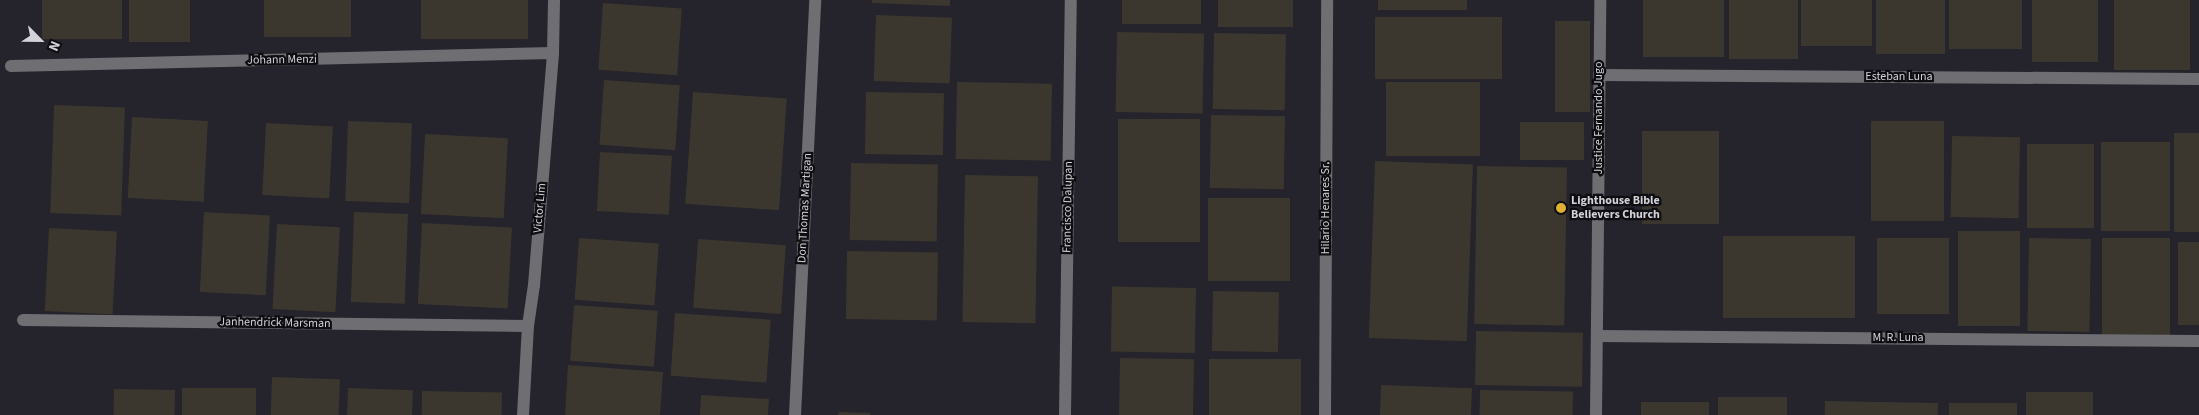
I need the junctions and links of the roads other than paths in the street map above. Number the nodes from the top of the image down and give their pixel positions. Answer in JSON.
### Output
{"nodes":[{"id":1,"x":554,"y":0,"type":"edge"},
{"id":2,"x":815,"y":0,"type":"edge"},
{"id":3,"x":1071,"y":0,"type":"edge"},
{"id":4,"x":1327,"y":0,"type":"edge"},
{"id":5,"x":1600,"y":0,"type":"edge"},
{"id":6,"x":554,"y":53,"type":"junction"},
{"id":7,"x":11,"y":66,"type":"dead end"},
{"id":8,"x":1599,"y":74,"type":"junction"},
{"id":9,"x":2199,"y":79,"type":"edge"},
{"id":10,"x":22,"y":320,"type":"dead end"},
{"id":11,"x":528,"y":326,"type":"junction"},
{"id":12,"x":1597,"y":336,"type":"junction"},
{"id":13,"x":2199,"y":341,"type":"edge"},
{"id":14,"x":523,"y":415,"type":"edge"},
{"id":15,"x":795,"y":415,"type":"edge"},
{"id":16,"x":1065,"y":415,"type":"edge"},
{"id":17,"x":1325,"y":415,"type":"edge"},
{"id":18,"x":1596,"y":415,"type":"edge"}],
"edges":[{"from":1,"to":6,"type":"street","name":"Victor Lim"},
{"from":2,"to":15,"type":"street","name":"Don Thomas Martigan"},
{"from":3,"to":16,"type":"street","name":"Francisco Dalupan"},
{"from":4,"to":17,"type":"street","name":"Hilario Henares Sr."},
{"from":5,"to":8,"type":"street","name":"Justice Fernando Jugo"},
{"from":6,"to":7,"type":"street","name":"Johann Menzi"},
{"from":6,"to":11,"type":"street","name":"Victor Lim"},
{"from":8,"to":9,"type":"street","name":"Esteban Luna"},
{"from":8,"to":12,"type":"street","name":"Justice Fernando Jugo"},
{"from":10,"to":11,"type":"street","name":"Janhendrick Marsman"},
{"from":11,"to":14,"type":"street","name":"Victor Lim"},
{"from":12,"to":13,"type":"street","name":"M. R. Luna"},
{"from":12,"to":18,"type":"street","name":"Justice Fernando Jugo"}]}
